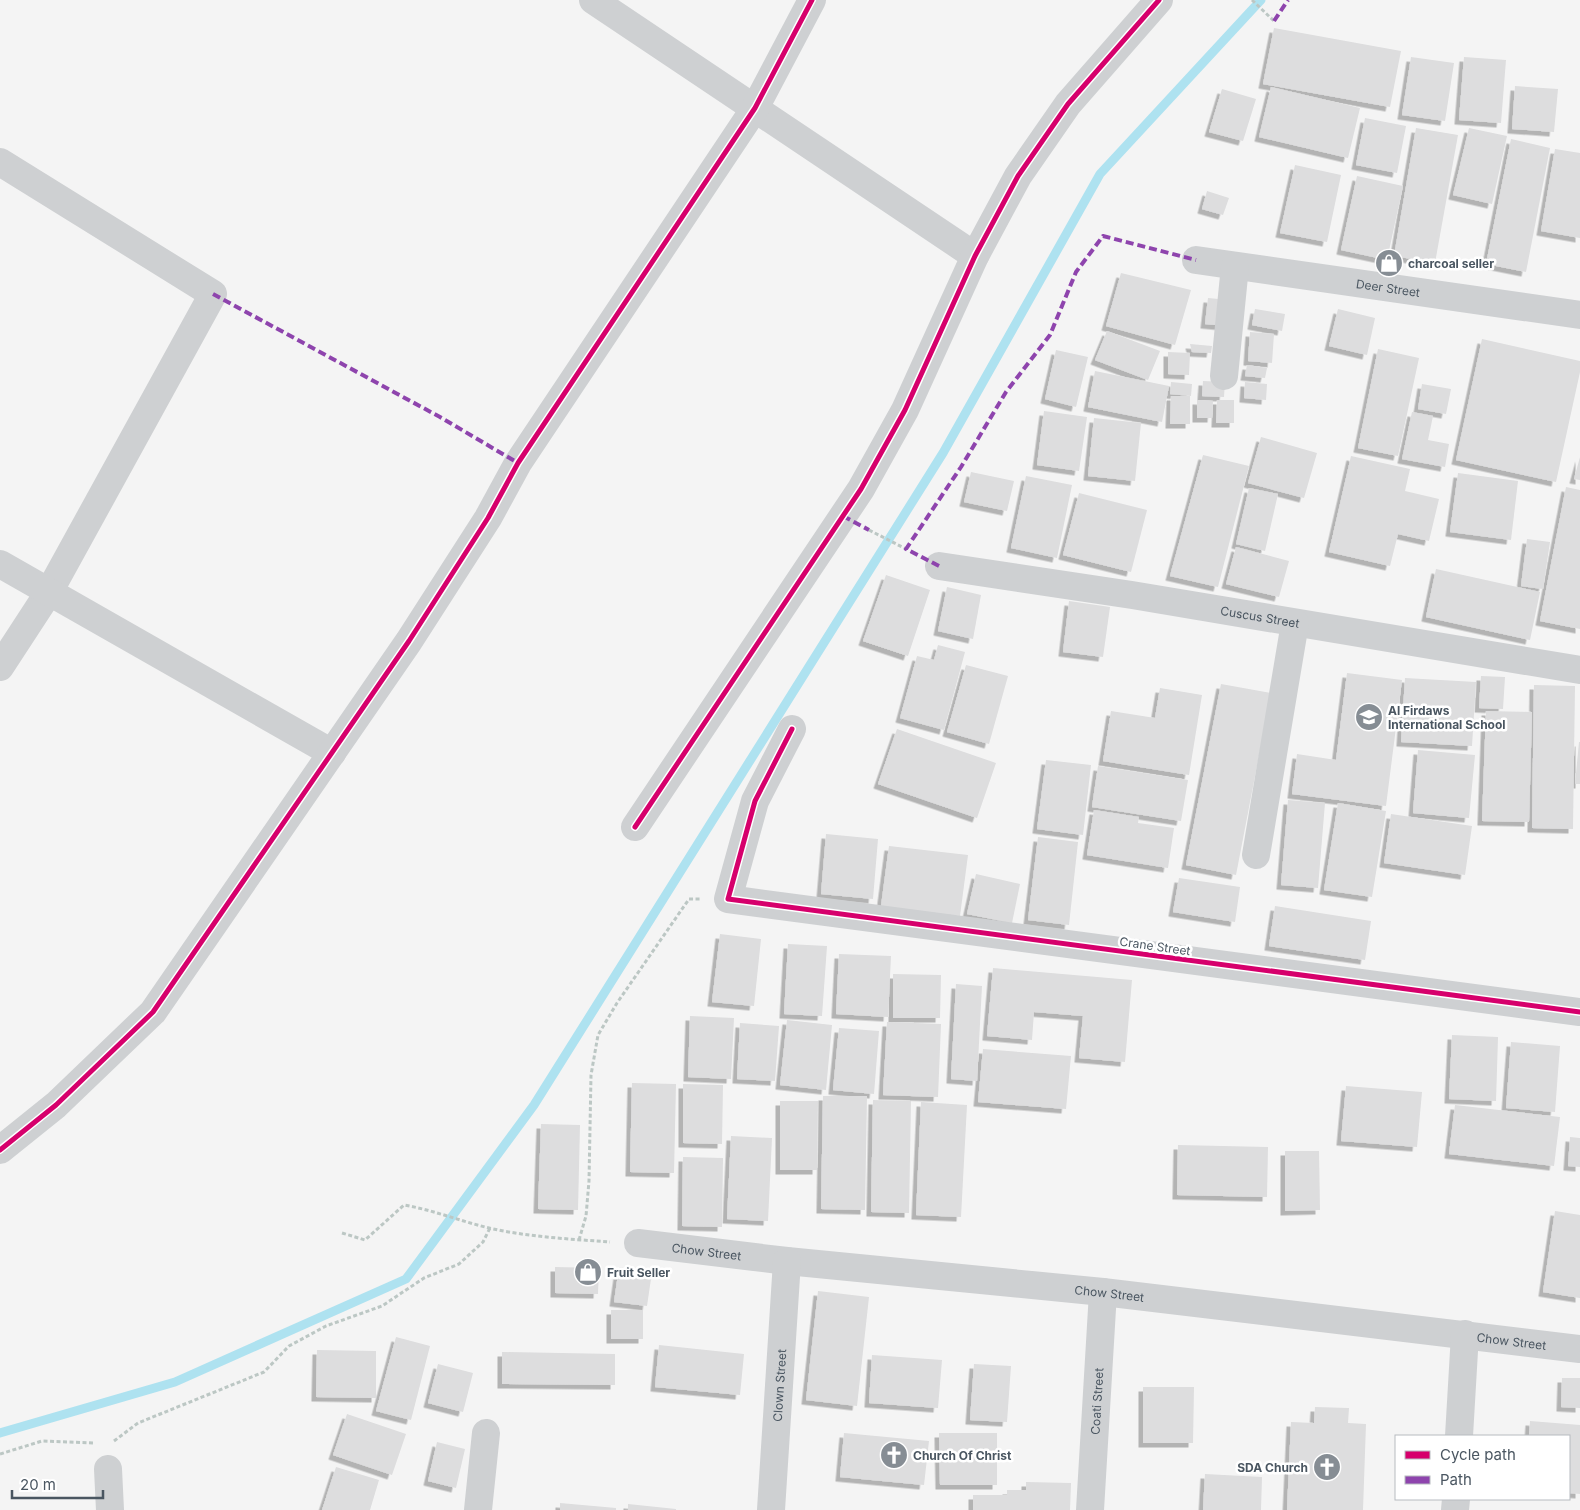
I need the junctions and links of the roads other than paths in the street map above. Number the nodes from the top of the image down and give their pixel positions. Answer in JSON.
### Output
{"nodes":[{"id":1,"x":593,"y":0,"type":"edge"},
{"id":2,"x":812,"y":0,"type":"edge"},
{"id":3,"x":1159,"y":0,"type":"edge"},
{"id":4,"x":755,"y":108,"type":"junction"},
{"id":5,"x":0,"y":162,"type":"edge"},
{"id":6,"x":975,"y":256,"type":"junction"},
{"id":7,"x":1196,"y":260,"type":"dead end"},
{"id":8,"x":1235,"y":266,"type":"junction"},
{"id":9,"x":1580,"y":314,"type":"edge"},
{"id":10,"x":1224,"y":376,"type":"dead end"},
{"id":11,"x":0,"y":564,"type":"edge"},
{"id":12,"x":939,"y":566,"type":"dead end"},
{"id":13,"x":49,"y":592,"type":"junction"},
{"id":14,"x":1295,"y":622,"type":"junction"},
{"id":15,"x":0,"y":667,"type":"edge"},
{"id":16,"x":1580,"y":670,"type":"edge"},
{"id":17,"x":792,"y":729,"type":"dead end"},
{"id":18,"x":332,"y":753,"type":"junction"},
{"id":19,"x":635,"y":827,"type":"dead end"},
{"id":20,"x":1256,"y":855,"type":"dead end"},
{"id":21,"x":1580,"y":1012,"type":"edge"},
{"id":22,"x":0,"y":1150,"type":"edge"},
{"id":23,"x":638,"y":1243,"type":"road end"},
{"id":24,"x":786,"y":1261,"type":"junction"},
{"id":25,"x":1103,"y":1292,"type":"junction"},
{"id":26,"x":1465,"y":1334,"type":"junction"},
{"id":27,"x":1580,"y":1349,"type":"edge"},
{"id":28,"x":486,"y":1433,"type":"dead end"},
{"id":29,"x":1459,"y":1435,"type":"edge"},
{"id":30,"x":108,"y":1457,"type":"road end"},
{"id":31,"x":110,"y":1510,"type":"edge"},
{"id":32,"x":478,"y":1510,"type":"edge"},
{"id":33,"x":770,"y":1510,"type":"edge"},
{"id":34,"x":1090,"y":1510,"type":"edge"}],
"edges":[{"from":1,"to":4,"type":"street"},
{"from":2,"to":4,"type":"street"},
{"from":3,"to":6,"type":"street"},
{"from":4,"to":6,"type":"street"},
{"from":4,"to":18,"type":"street"},
{"from":5,"to":13,"type":"street"},
{"from":6,"to":19,"type":"street"},
{"from":7,"to":8,"type":"street","name":"Deer Street"},
{"from":8,"to":9,"type":"street","name":"Deer Street"},
{"from":8,"to":10,"type":"street"},
{"from":11,"to":13,"type":"street"},
{"from":12,"to":14,"type":"street","name":"Cuscus Street"},
{"from":13,"to":15,"type":"street"},
{"from":13,"to":18,"type":"street"},
{"from":14,"to":16,"type":"street","name":"Cuscus Street"},
{"from":14,"to":20,"type":"street"},
{"from":17,"to":21,"type":"street","name":"Crane Street"},
{"from":18,"to":22,"type":"street"},
{"from":23,"to":24,"type":"street","name":"Chow Street"},
{"from":24,"to":25,"type":"street","name":"Chow Street"},
{"from":24,"to":33,"type":"street","name":"Clown Street"},
{"from":25,"to":26,"type":"street","name":"Chow Street"},
{"from":25,"to":34,"type":"street","name":"Coati Street"},
{"from":26,"to":27,"type":"street","name":"Chow Street"},
{"from":26,"to":29,"type":"street"},
{"from":28,"to":32,"type":"street"},
{"from":30,"to":31,"type":"street"}]}
